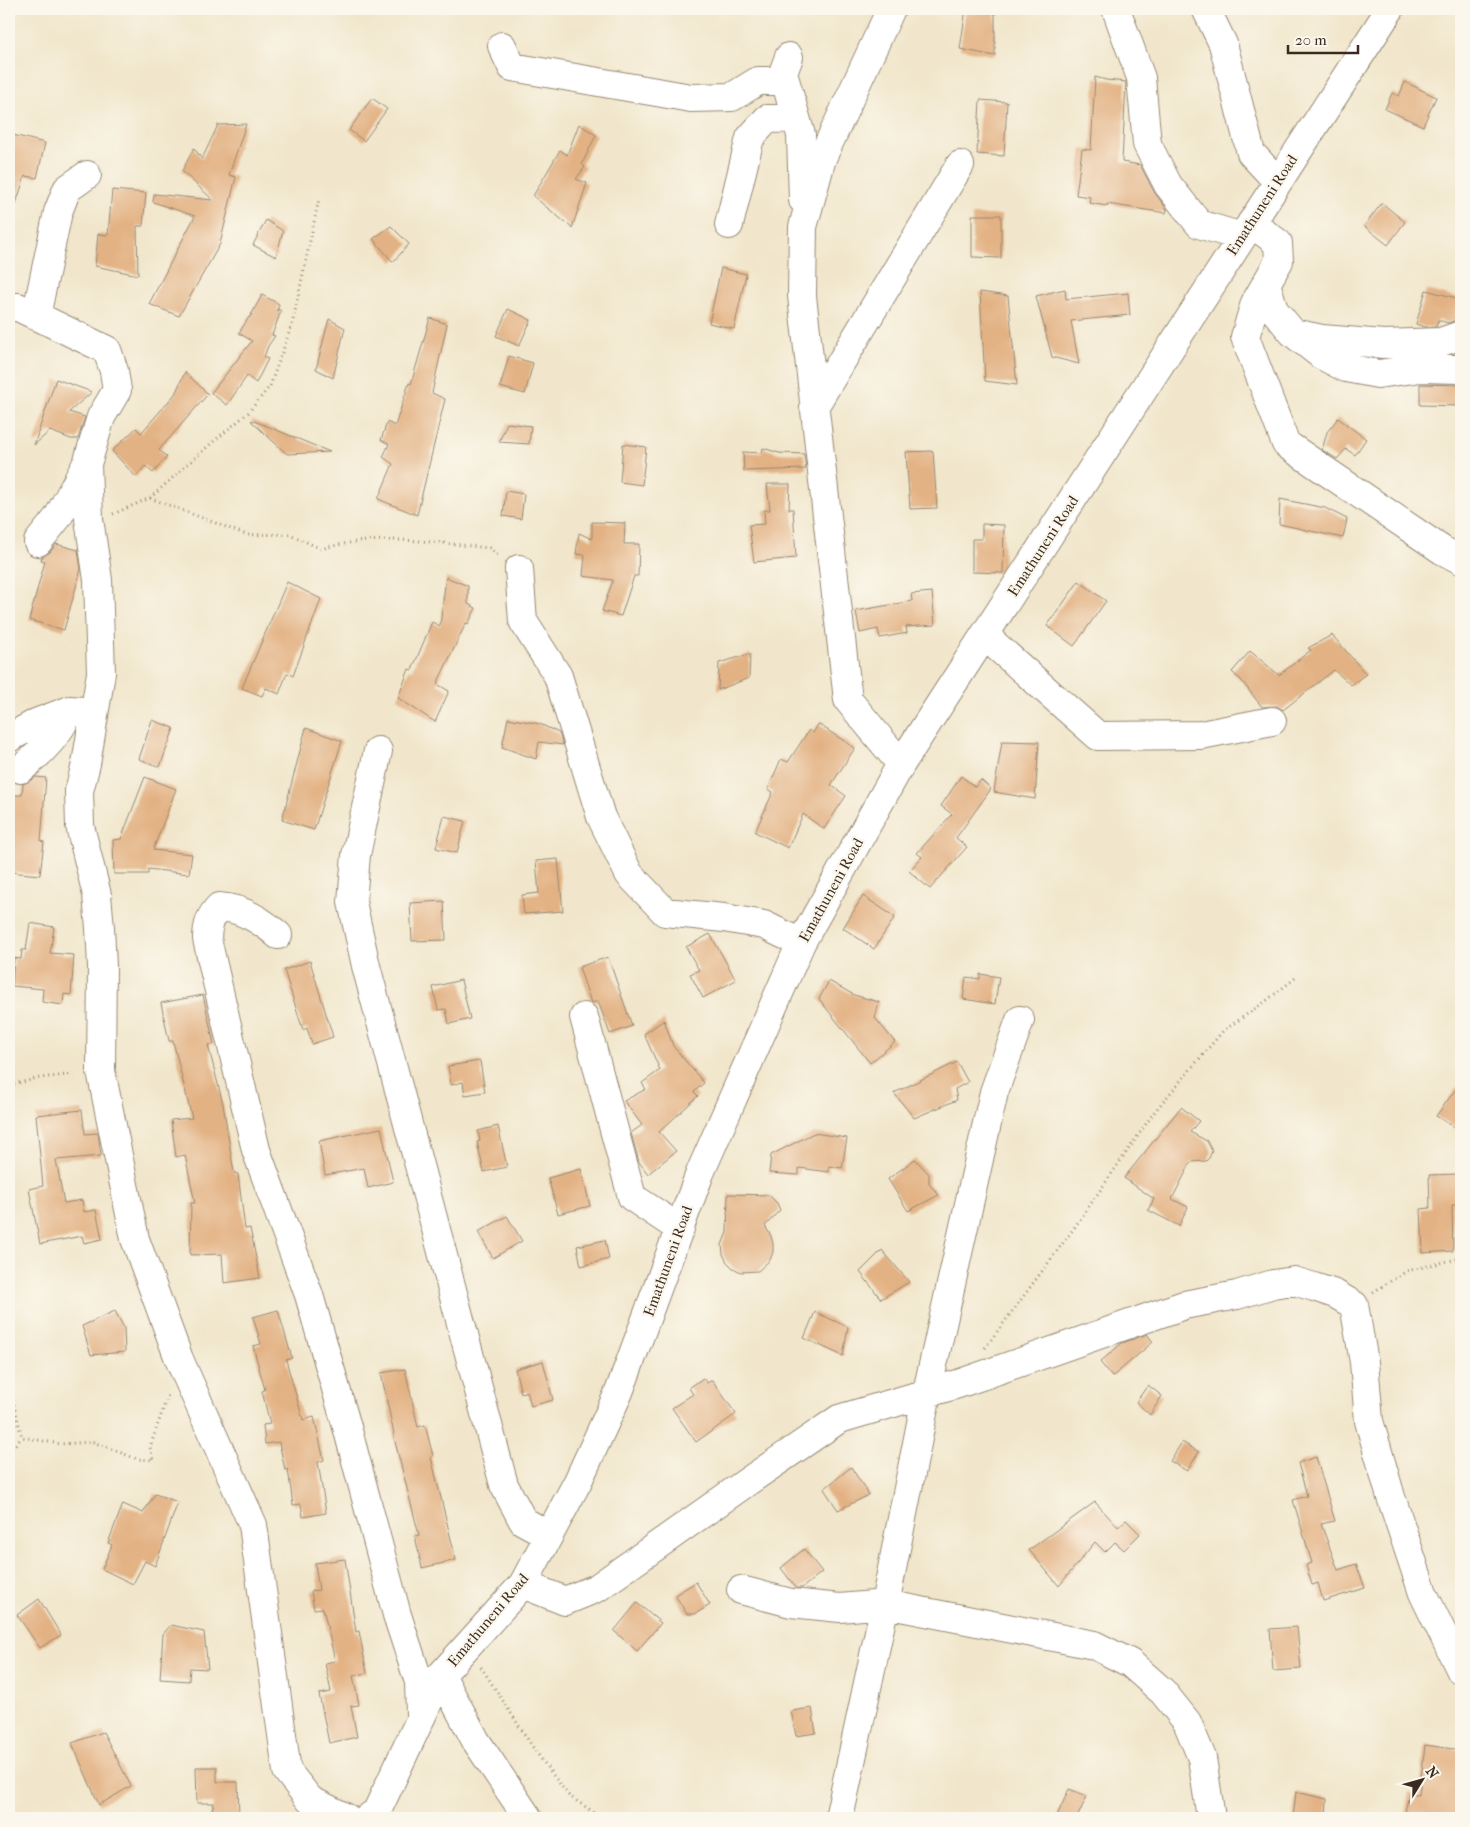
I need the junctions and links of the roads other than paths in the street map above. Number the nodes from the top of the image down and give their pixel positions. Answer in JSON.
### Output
{"nodes":[{"id":1,"x":891,"y":9,"type":"edge"},
{"id":2,"x":1116,"y":9,"type":"edge"},
{"id":3,"x":1206,"y":9,"type":"edge"},
{"id":4,"x":1390,"y":9,"type":"edge"},
{"id":5,"x":502,"y":46,"type":"dead end"},
{"id":6,"x":796,"y":118,"type":"junction"},
{"id":7,"x":960,"y":164,"type":"dead end"},
{"id":8,"x":87,"y":175,"type":"dead end"},
{"id":9,"x":1278,"y":182,"type":"junction"},
{"id":10,"x":729,"y":225,"type":"dead end"},
{"id":11,"x":804,"y":227,"type":"junction"},
{"id":12,"x":1246,"y":230,"type":"junction"},
{"id":13,"x":1266,"y":284,"type":"junction"},
{"id":14,"x":9,"y":307,"type":"edge"},
{"id":15,"x":36,"y":316,"type":"junction"},
{"id":16,"x":1293,"y":333,"type":"junction"},
{"id":17,"x":1461,"y":336,"type":"edge"},
{"id":18,"x":1461,"y":369,"type":"edge"},
{"id":19,"x":814,"y":407,"type":"junction"},
{"id":20,"x":87,"y":464,"type":"junction"},
{"id":21,"x":38,"y":542,"type":"dead end"},
{"id":22,"x":1461,"y":560,"type":"edge"},
{"id":23,"x":519,"y":569,"type":"road end"},
{"id":24,"x":984,"y":636,"type":"junction"},
{"id":25,"x":82,"y":711,"type":"junction"},
{"id":26,"x":1272,"y":720,"type":"dead end"},
{"id":27,"x":9,"y":738,"type":"edge"},
{"id":28,"x":378,"y":751,"type":"dead end"},
{"id":29,"x":901,"y":764,"type":"junction"},
{"id":30,"x":21,"y":769,"type":"dead end"},
{"id":31,"x":278,"y":935,"type":"dead end"},
{"id":32,"x":801,"y":943,"type":"junction"},
{"id":33,"x":584,"y":1017,"type":"dead end"},
{"id":34,"x":1020,"y":1020,"type":"dead end"},
{"id":35,"x":680,"y":1229,"type":"junction"},
{"id":36,"x":928,"y":1394,"type":"junction"},
{"id":37,"x":549,"y":1535,"type":"junction"},
{"id":38,"x":523,"y":1584,"type":"junction"},
{"id":39,"x":741,"y":1590,"type":"dead end"},
{"id":40,"x":885,"y":1604,"type":"junction"},
{"id":41,"x":1461,"y":1671,"type":"edge"},
{"id":42,"x":441,"y":1675,"type":"junction"},
{"id":43,"x":420,"y":1719,"type":"junction"},
{"id":44,"x":347,"y":1818,"type":"edge"},
{"id":45,"x":368,"y":1818,"type":"edge"},
{"id":46,"x":528,"y":1818,"type":"edge"},
{"id":47,"x":839,"y":1818,"type":"edge"},
{"id":48,"x":1211,"y":1818,"type":"edge"}],
"edges":[{"from":1,"to":11,"type":"street"},
{"from":2,"to":12,"type":"street"},
{"from":3,"to":9,"type":"street"},
{"from":4,"to":9,"type":"street","name":"Emathuneni Road"},
{"from":5,"to":6,"type":"street"},
{"from":6,"to":10,"type":"street"},
{"from":6,"to":11,"type":"street"},
{"from":7,"to":19,"type":"street"},
{"from":8,"to":15,"type":"street"},
{"from":9,"to":12,"type":"street","name":"Emathuneni Road"},
{"from":11,"to":19,"type":"street"},
{"from":12,"to":13,"type":"street"},
{"from":12,"to":24,"type":"street","name":"Emathuneni Road"},
{"from":13,"to":16,"type":"street"},
{"from":13,"to":22,"type":"street"},
{"from":14,"to":15,"type":"street"},
{"from":15,"to":20,"type":"street"},
{"from":16,"to":17,"type":"street"},
{"from":16,"to":18,"type":"street"},
{"from":19,"to":29,"type":"street"},
{"from":20,"to":21,"type":"street"},
{"from":20,"to":25,"type":"street"},
{"from":23,"to":32,"type":"street"},
{"from":24,"to":26,"type":"street"},
{"from":24,"to":29,"type":"street","name":"Emathuneni Road"},
{"from":25,"to":27,"type":"street"},
{"from":25,"to":30,"type":"street"},
{"from":25,"to":44,"type":"street"},
{"from":28,"to":37,"type":"street"},
{"from":29,"to":32,"type":"street","name":"Emathuneni Road"},
{"from":31,"to":43,"type":"street"},
{"from":32,"to":35,"type":"street","name":"Emathuneni Road"},
{"from":33,"to":35,"type":"street"},
{"from":34,"to":36,"type":"street"},
{"from":35,"to":37,"type":"street","name":"Emathuneni Road"},
{"from":36,"to":38,"type":"street"},
{"from":36,"to":40,"type":"street"},
{"from":36,"to":41,"type":"street"},
{"from":37,"to":38,"type":"street","name":"Emathuneni Road"},
{"from":38,"to":42,"type":"street","name":"Emathuneni Road"},
{"from":39,"to":40,"type":"street"},
{"from":40,"to":47,"type":"street"},
{"from":40,"to":48,"type":"street"},
{"from":42,"to":43,"type":"street","name":"Emathuneni Road"},
{"from":42,"to":46,"type":"street"},
{"from":43,"to":45,"type":"street","name":"Emathuneni Road"}]}
